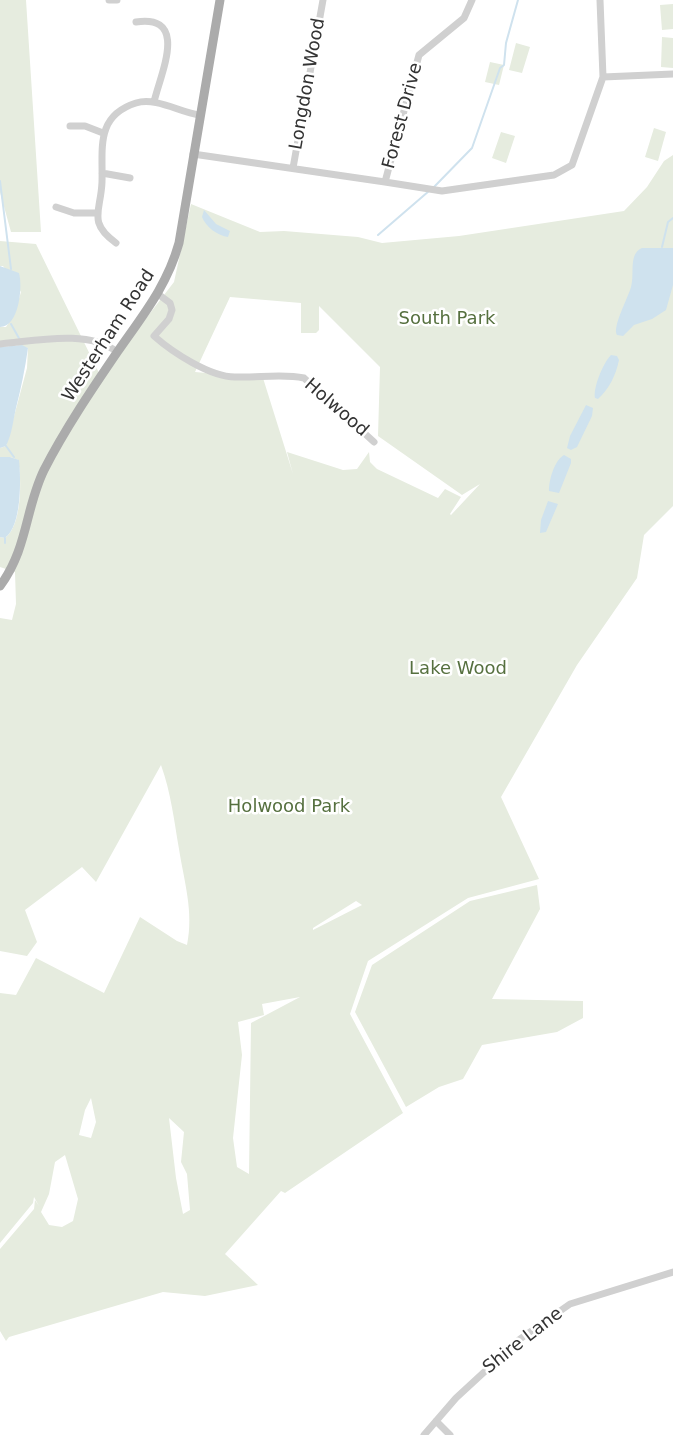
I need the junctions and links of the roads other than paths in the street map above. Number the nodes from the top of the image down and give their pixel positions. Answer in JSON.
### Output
{"nodes":[{"id":1,"x":109,"y":0,"type":"edge"},
{"id":2,"x":117,"y":0,"type":"edge"},
{"id":3,"x":323,"y":0,"type":"edge"},
{"id":4,"x":472,"y":0,"type":"edge"},
{"id":5,"x":600,"y":0,"type":"edge"},
{"id":6,"x":218,"y":1,"type":"edge"},
{"id":7,"x":136,"y":22,"type":"dead end"},
{"id":8,"x":673,"y":74,"type":"edge"},
{"id":9,"x":603,"y":77,"type":"junction"},
{"id":10,"x":154,"y":102,"type":"junction"},
{"id":11,"x":199,"y":115,"type":"junction"},
{"id":12,"x":70,"y":126,"type":"dead end"},
{"id":13,"x":103,"y":133,"type":"junction"},
{"id":14,"x":193,"y":154,"type":"junction"},
{"id":15,"x":293,"y":168,"type":"junction"},
{"id":16,"x":102,"y":172,"type":"junction"},
{"id":17,"x":130,"y":178,"type":"dead end"},
{"id":18,"x":385,"y":182,"type":"junction"},
{"id":19,"x":56,"y":207,"type":"dead end"},
{"id":20,"x":96,"y":213,"type":"junction"},
{"id":21,"x":116,"y":243,"type":"dead end"},
{"id":22,"x":158,"y":294,"type":"junction"},
{"id":23,"x":0,"y":344,"type":"edge"},
{"id":24,"x":117,"y":352,"type":"junction"},
{"id":25,"x":374,"y":442,"type":"dead end"},
{"id":26,"x":0,"y":586,"type":"edge"},
{"id":27,"x":673,"y":1272,"type":"edge"},
{"id":28,"x":436,"y":1421,"type":"junction"},
{"id":29,"x":424,"y":1435,"type":"edge"},
{"id":30,"x":450,"y":1435,"type":"edge"}],
"edges":[{"from":1,"to":2,"type":"street"},
{"from":3,"to":15,"type":"street","name":"Longdon Wood"},
{"from":4,"to":18,"type":"street","name":"Forest Drive"},
{"from":5,"to":9,"type":"street"},
{"from":6,"to":11,"type":"main road","name":"Westerham Road"},
{"from":7,"to":10,"type":"street"},
{"from":8,"to":9,"type":"street"},
{"from":9,"to":18,"type":"street"},
{"from":10,"to":11,"type":"street"},
{"from":10,"to":13,"type":"street"},
{"from":11,"to":14,"type":"main road","name":"Westerham Road"},
{"from":12,"to":13,"type":"street"},
{"from":13,"to":16,"type":"street"},
{"from":14,"to":15,"type":"street","name":"Forest Drive"},
{"from":14,"to":22,"type":"main road","name":"Westerham Road"},
{"from":15,"to":18,"type":"street","name":"Forest Drive"},
{"from":16,"to":17,"type":"street"},
{"from":16,"to":20,"type":"street"},
{"from":19,"to":20,"type":"street"},
{"from":20,"to":21,"type":"street"},
{"from":22,"to":24,"type":"main road","name":"Westerham Road"},
{"from":22,"to":25,"type":"street","name":"Holwood"},
{"from":23,"to":24,"type":"street"},
{"from":24,"to":26,"type":"main road","name":"Westerham Road"},
{"from":27,"to":28,"type":"street","name":"Shire Lane"},
{"from":28,"to":29,"type":"street","name":"Shire Lane"},
{"from":28,"to":30,"type":"street"}]}
